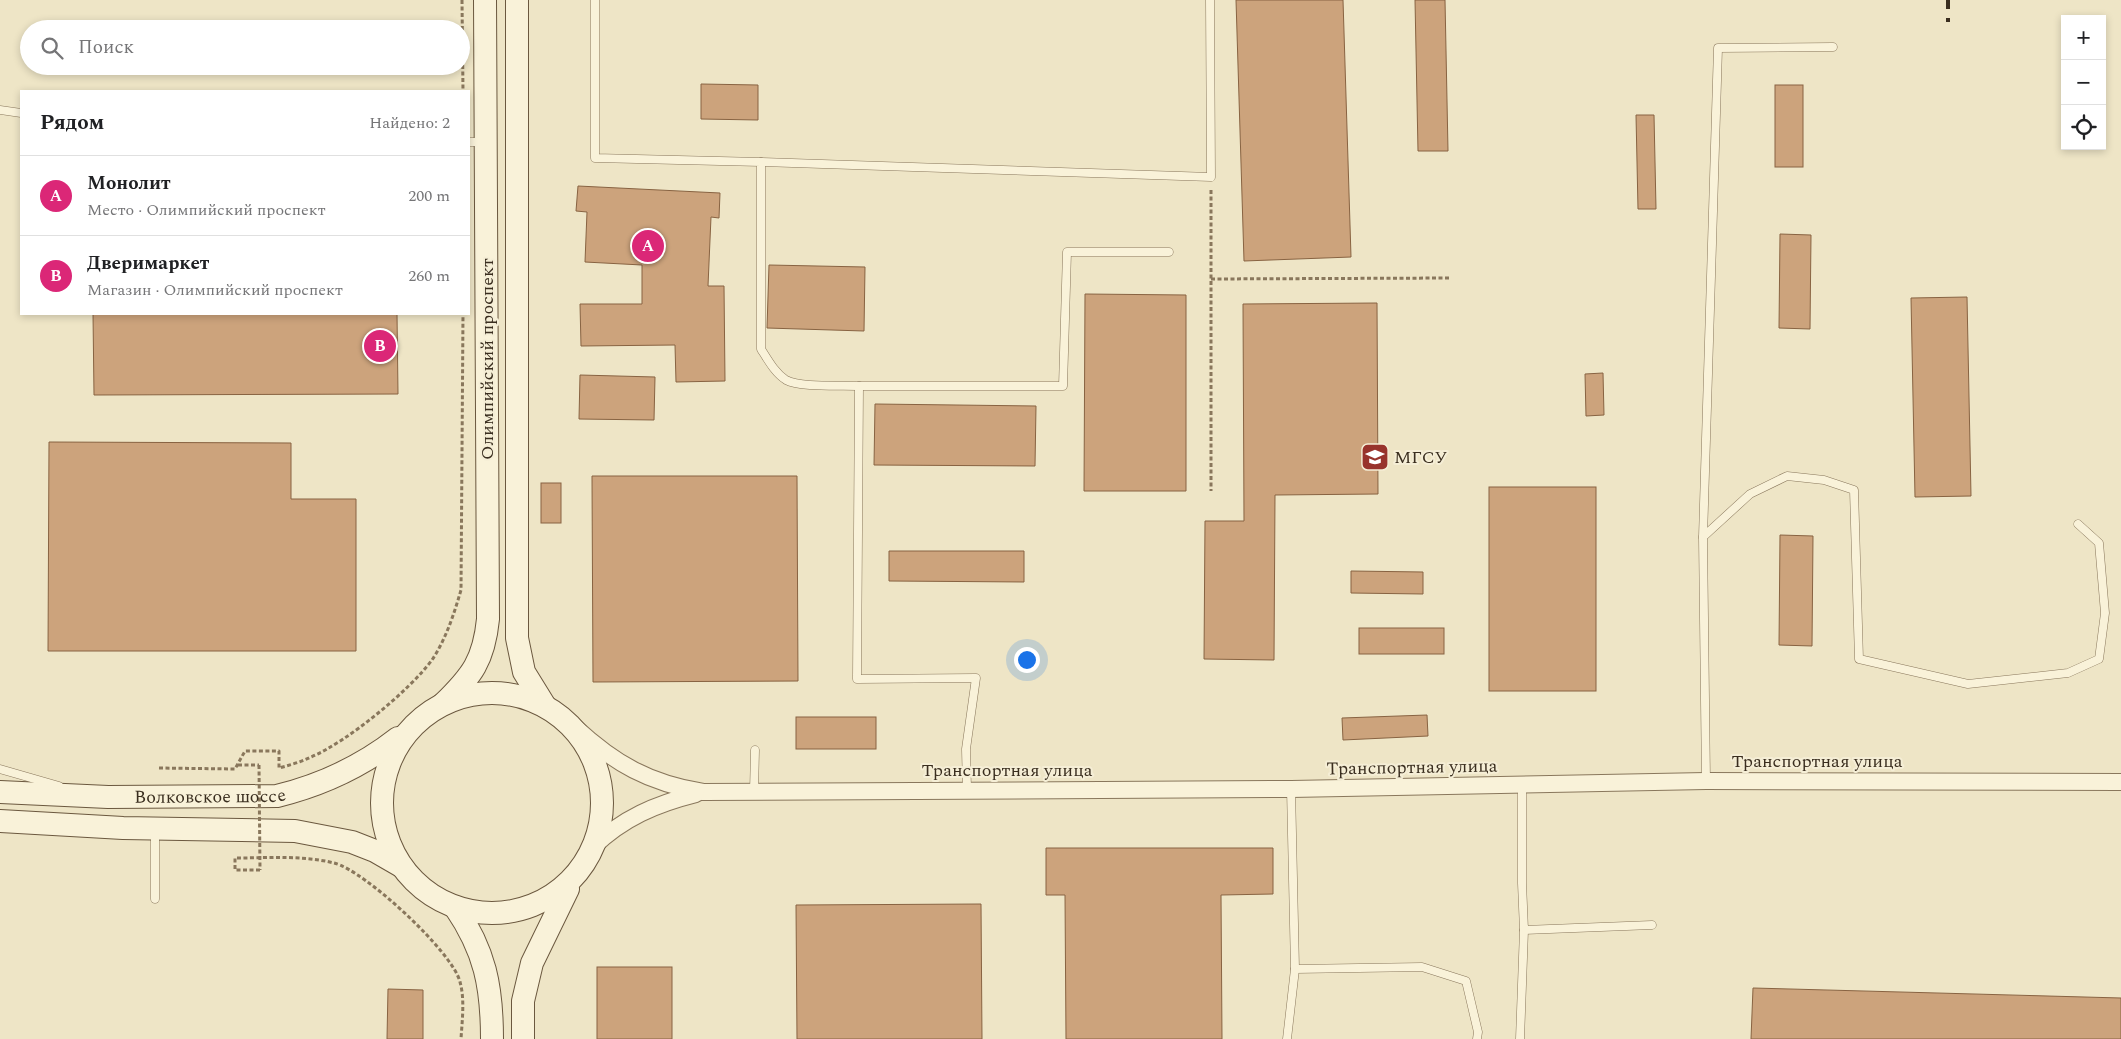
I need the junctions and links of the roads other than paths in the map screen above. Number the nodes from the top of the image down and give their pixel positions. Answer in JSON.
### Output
{"nodes":[{"id":1,"x":485,"y":0,"type":"edge"},
{"id":2,"x":517,"y":0,"type":"edge"},
{"id":3,"x":596,"y":0,"type":"edge"},
{"id":4,"x":1210,"y":0,"type":"edge"},
{"id":5,"x":1833,"y":47,"type":"dead end"},
{"id":6,"x":0,"y":110,"type":"edge"},
{"id":7,"x":20,"y":114,"type":"edge"},
{"id":8,"x":477,"y":142,"type":"edge"},
{"id":9,"x":761,"y":162,"type":"junction"},
{"id":10,"x":1169,"y":252,"type":"dead end"},
{"id":11,"x":859,"y":386,"type":"junction"},
{"id":12,"x":2078,"y":524,"type":"dead end"},
{"id":13,"x":1703,"y":536,"type":"junction"},
{"id":14,"x":443,"y":704,"type":"junction"},
{"id":15,"x":545,"y":706,"type":"junction"},
{"id":16,"x":575,"y":727,"type":"junction"},
{"id":17,"x":404,"y":733,"type":"junction"},
{"id":18,"x":755,"y":750,"type":"dead end"},
{"id":19,"x":0,"y":768,"type":"edge"},
{"id":20,"x":1706,"y":781,"type":"junction"},
{"id":21,"x":2121,"y":782,"type":"edge"},
{"id":22,"x":1522,"y":786,"type":"junction"},
{"id":23,"x":967,"y":789,"type":"junction"},
{"id":24,"x":1291,"y":789,"type":"junction"},
{"id":25,"x":0,"y":792,"type":"edge"},
{"id":26,"x":703,"y":792,"type":"junction"},
{"id":27,"x":754,"y":792,"type":"junction"},
{"id":28,"x":87,"y":796,"type":"junction"},
{"id":29,"x":0,"y":821,"type":"edge"},
{"id":30,"x":155,"y":828,"type":"junction"},
{"id":31,"x":593,"y":847,"type":"junction"},
{"id":32,"x":401,"y":866,"type":"junction"},
{"id":33,"x":571,"y":884,"type":"junction"},
{"id":34,"x":155,"y":899,"type":"dead end"},
{"id":35,"x":455,"y":907,"type":"junction"},
{"id":36,"x":1652,"y":926,"type":"dead end"},
{"id":37,"x":1524,"y":930,"type":"junction"},
{"id":38,"x":1295,"y":969,"type":"junction"},
{"id":39,"x":492,"y":1039,"type":"edge"},
{"id":40,"x":523,"y":1039,"type":"edge"},
{"id":41,"x":1287,"y":1039,"type":"edge"},
{"id":42,"x":1478,"y":1039,"type":"edge"},
{"id":43,"x":1520,"y":1039,"type":"edge"}],
"edges":[{"from":1,"to":8,"type":"main road","name":"Олимпийский проспект"},
{"from":2,"to":15,"type":"main road","name":"Олимпийский проспект"},
{"from":3,"to":9,"type":"lane"},
{"from":4,"to":9,"type":"lane"},
{"from":5,"to":13,"type":"lane"},
{"from":6,"to":7,"type":"lane"},
{"from":8,"to":14,"type":"main road","name":"Олимпийский проспект"},
{"from":9,"to":11,"type":"lane"},
{"from":10,"to":11,"type":"lane"},
{"from":11,"to":23,"type":"lane"},
{"from":12,"to":13,"type":"lane"},
{"from":13,"to":20,"type":"lane"},
{"from":14,"to":15,"type":"main road"},
{"from":14,"to":17,"type":"main road"},
{"from":15,"to":16,"type":"main road"},
{"from":16,"to":26,"type":"street","name":"Транспортная улица"},
{"from":16,"to":31,"type":"main road"},
{"from":17,"to":28,"type":"main road","name":"Волковское шоссе"},
{"from":17,"to":32,"type":"main road"},
{"from":18,"to":27,"type":"lane"},
{"from":19,"to":28,"type":"lane"},
{"from":20,"to":21,"type":"street","name":"Транспортная улица"},
{"from":20,"to":22,"type":"street","name":"Транспортная улица"},
{"from":22,"to":24,"type":"street","name":"Транспортная улица"},
{"from":22,"to":37,"type":"lane"},
{"from":23,"to":24,"type":"street","name":"Транспортная улица"},
{"from":23,"to":27,"type":"street","name":"Транспортная улица"},
{"from":24,"to":38,"type":"lane"},
{"from":25,"to":28,"type":"main road","name":"Волковское шоссе"},
{"from":26,"to":27,"type":"street","name":"Транспортная улица"},
{"from":26,"to":31,"type":"street","name":"Транспортная улица"},
{"from":29,"to":30,"type":"main road","name":"Волковское шоссе"},
{"from":30,"to":32,"type":"main road","name":"Волковское шоссе"},
{"from":30,"to":34,"type":"lane"},
{"from":31,"to":33,"type":"main road"},
{"from":32,"to":35,"type":"main road"},
{"from":33,"to":35,"type":"main road"},
{"from":33,"to":40,"type":"main road"},
{"from":35,"to":39,"type":"main road"},
{"from":36,"to":37,"type":"lane"},
{"from":37,"to":43,"type":"lane"},
{"from":38,"to":41,"type":"lane"},
{"from":38,"to":42,"type":"lane"}]}
